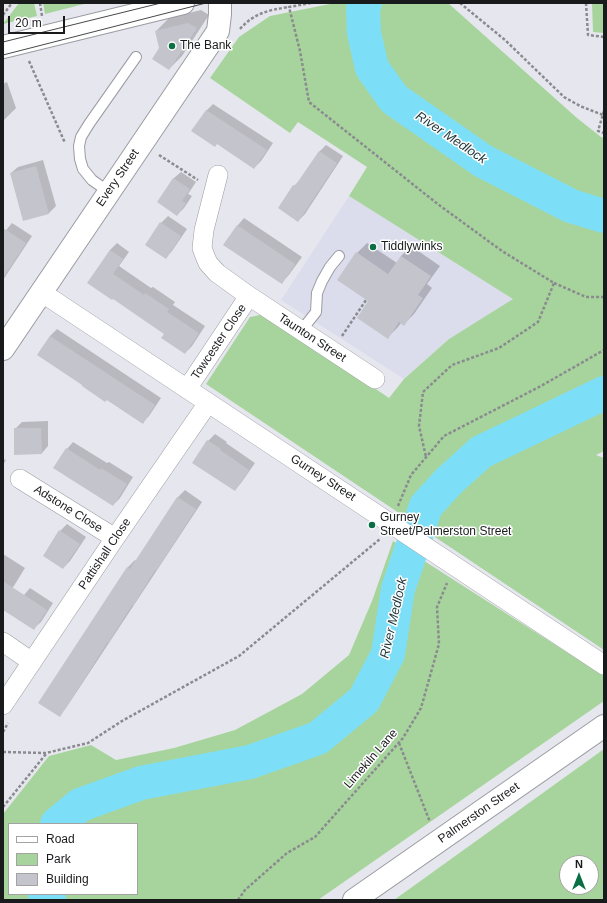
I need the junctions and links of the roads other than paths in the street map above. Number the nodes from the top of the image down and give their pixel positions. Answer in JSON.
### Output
{"nodes":[{"id":1,"x":183,"y":3,"type":"edge"},
{"id":2,"x":220,"y":3,"type":"edge"},
{"id":3,"x":12,"y":45,"type":"edge"},
{"id":4,"x":136,"y":57,"type":"dead end"},
{"id":5,"x":216,"y":183,"type":"road end"},
{"id":6,"x":109,"y":192,"type":"junction"},
{"id":7,"x":339,"y":256,"type":"dead end"},
{"id":8,"x":41,"y":292,"type":"junction"},
{"id":9,"x":249,"y":296,"type":"junction"},
{"id":10,"x":301,"y":331,"type":"junction"},
{"id":11,"x":3,"y":349,"type":"edge"},
{"id":12,"x":375,"y":379,"type":"dead end"},
{"id":13,"x":187,"y":389,"type":"junction"},
{"id":14,"x":208,"y":403,"type":"junction"},
{"id":15,"x":20,"y":479,"type":"dead end"},
{"id":16,"x":115,"y":538,"type":"junction"},
{"id":17,"x":3,"y":642,"type":"edge"},
{"id":18,"x":32,"y":662,"type":"junction"},
{"id":19,"x":604,"y":665,"type":"edge"},
{"id":20,"x":3,"y":705,"type":"edge"},
{"id":21,"x":604,"y":726,"type":"edge"},
{"id":22,"x":363,"y":897,"type":"edge"}],
"edges":[{"from":1,"to":3,"type":"street"},
{"from":2,"to":6,"type":"street","name":"Every Street"},
{"from":4,"to":6,"type":"lane"},
{"from":5,"to":9,"type":"street","name":"Towcester Close"},
{"from":6,"to":8,"type":"street","name":"Every Street"},
{"from":7,"to":10,"type":"lane"},
{"from":8,"to":11,"type":"street","name":"Every Street"},
{"from":8,"to":13,"type":"street","name":"Gurney Street"},
{"from":9,"to":10,"type":"street","name":"Taunton Street"},
{"from":9,"to":13,"type":"street","name":"Towcester Close"},
{"from":10,"to":12,"type":"street","name":"Taunton Street"},
{"from":13,"to":14,"type":"street","name":"Gurney Street"},
{"from":14,"to":16,"type":"street","name":"Pattishall Close"},
{"from":14,"to":19,"type":"street","name":"Gurney Street"},
{"from":15,"to":16,"type":"street","name":"Adstone Close"},
{"from":16,"to":18,"type":"street","name":"Pattishall Close"},
{"from":17,"to":18,"type":"street"},
{"from":18,"to":20,"type":"street","name":"Pattishall Close"},
{"from":21,"to":22,"type":"street","name":"Palmerston Street"}]}
